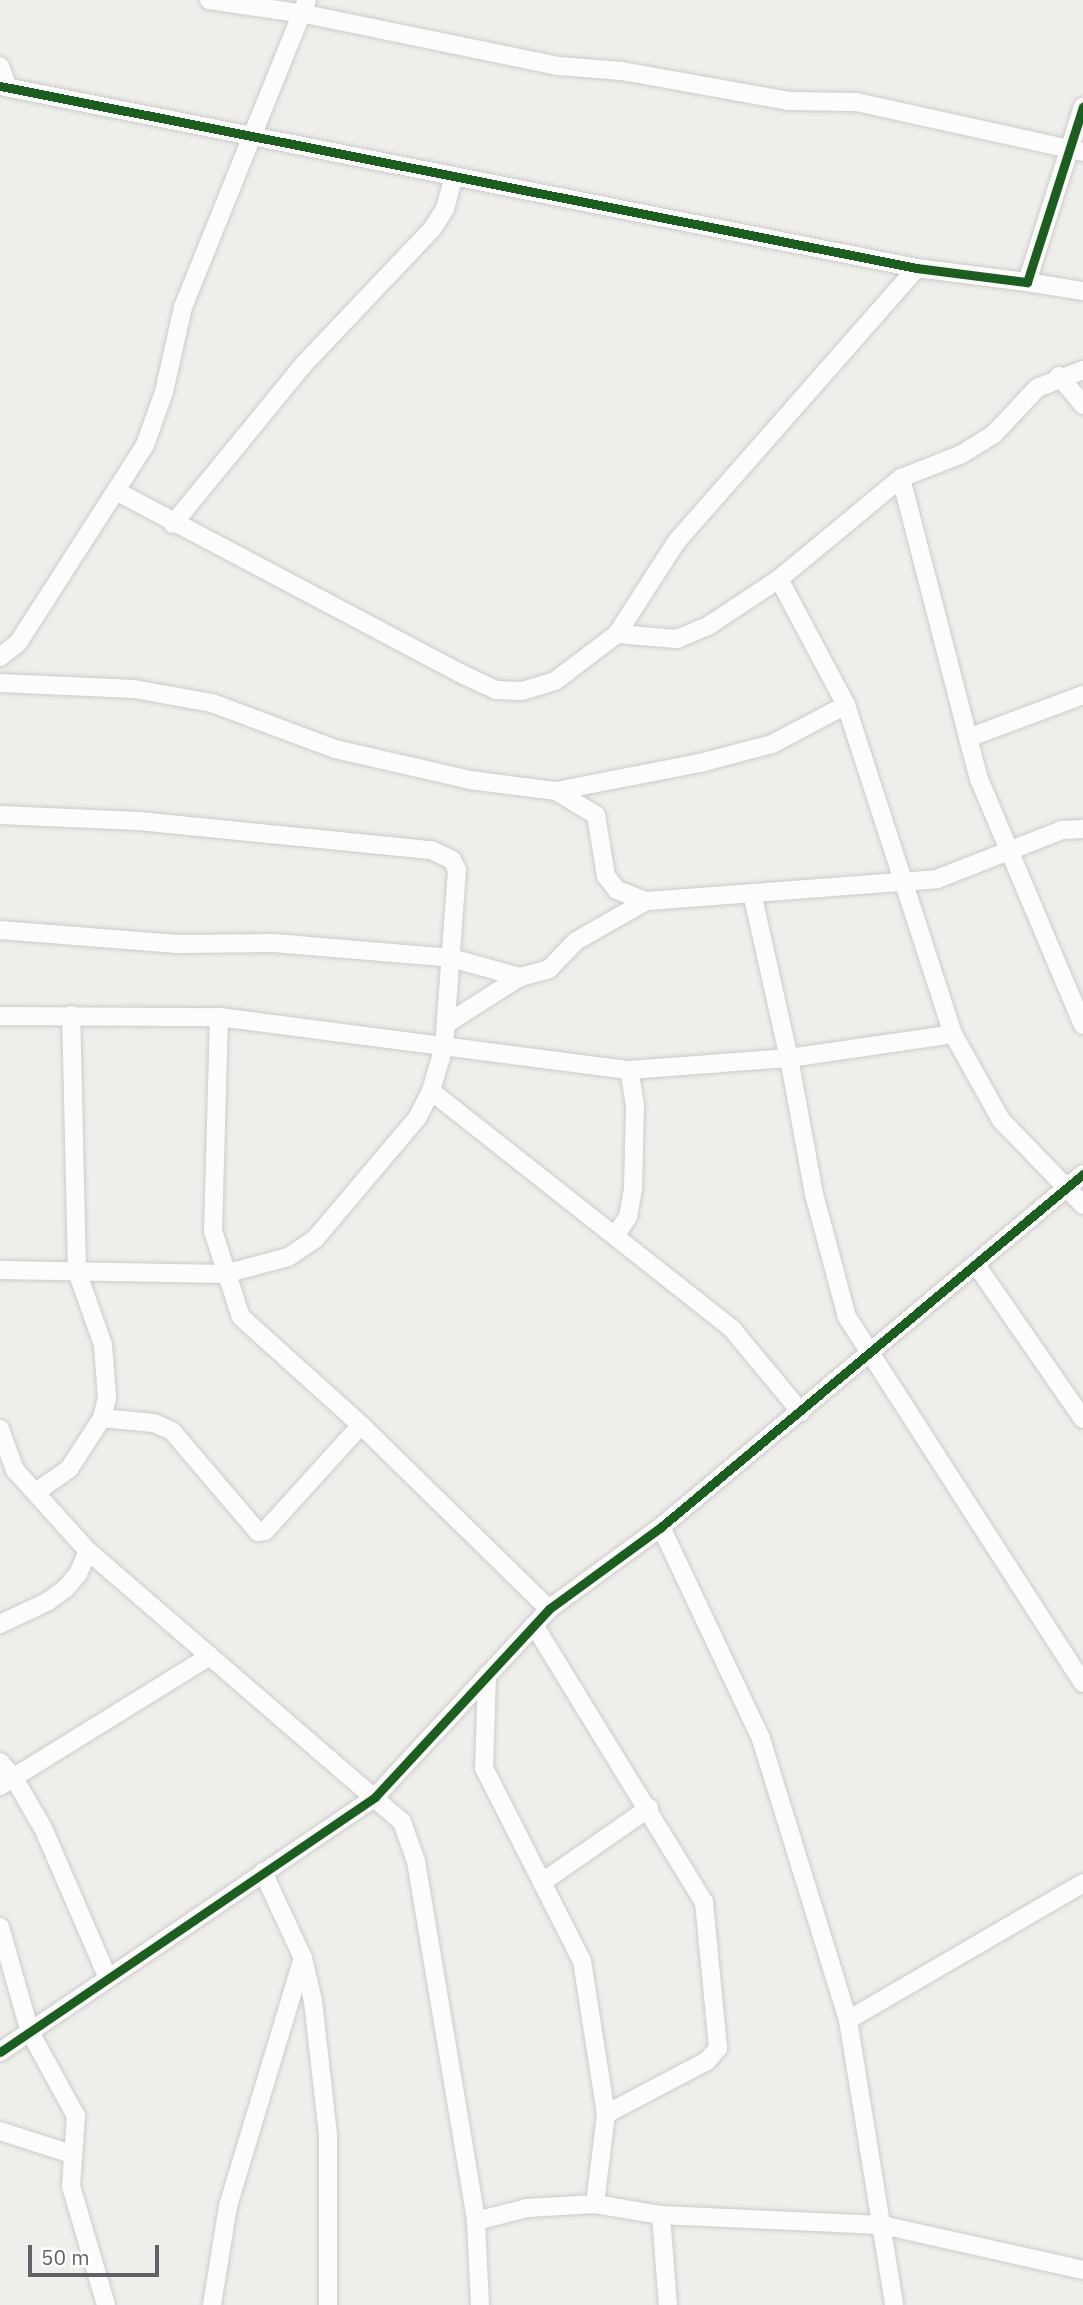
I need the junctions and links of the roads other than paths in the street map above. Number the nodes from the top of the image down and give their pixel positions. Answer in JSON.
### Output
{"nodes":[{"id":1,"x":209,"y":0,"type":"edge"},
{"id":2,"x":306,"y":7,"type":"edge"},
{"id":3,"x":0,"y":66,"type":"edge"},
{"id":4,"x":4,"y":87,"type":"edge"},
{"id":5,"x":1083,"y":107,"type":"edge"},
{"id":6,"x":252,"y":139,"type":"junction"},
{"id":7,"x":1077,"y":150,"type":"edge"},
{"id":8,"x":454,"y":176,"type":"junction"},
{"id":9,"x":917,"y":268,"type":"junction"},
{"id":10,"x":1027,"y":282,"type":"junction"},
{"id":11,"x":1083,"y":290,"type":"edge"},
{"id":12,"x":1083,"y":369,"type":"edge"},
{"id":13,"x":1059,"y":376,"type":"junction"},
{"id":14,"x":1082,"y":399,"type":"edge"},
{"id":15,"x":901,"y":478,"type":"junction"},
{"id":16,"x":116,"y":491,"type":"junction"},
{"id":17,"x":173,"y":524,"type":"junction"},
{"id":18,"x":779,"y":579,"type":"junction"},
{"id":19,"x":617,"y":634,"type":"junction"},
{"id":20,"x":0,"y":657,"type":"edge"},
{"id":21,"x":0,"y":682,"type":"edge"},
{"id":22,"x":1083,"y":695,"type":"edge"},
{"id":23,"x":846,"y":705,"type":"junction"},
{"id":24,"x":968,"y":738,"type":"junction"},
{"id":25,"x":556,"y":791,"type":"junction"},
{"id":26,"x":0,"y":815,"type":"edge"},
{"id":27,"x":1083,"y":829,"type":"edge"},
{"id":28,"x":1011,"y":848,"type":"junction"},
{"id":29,"x":907,"y":883,"type":"junction"},
{"id":30,"x":751,"y":893,"type":"junction"},
{"id":31,"x":646,"y":901,"type":"junction"},
{"id":32,"x":0,"y":930,"type":"edge"},
{"id":33,"x":451,"y":958,"type":"junction"},
{"id":34,"x":520,"y":977,"type":"junction"},
{"id":35,"x":71,"y":1015,"type":"junction"},
{"id":36,"x":0,"y":1016,"type":"edge"},
{"id":37,"x":219,"y":1017,"type":"junction"},
{"id":38,"x":446,"y":1024,"type":"junction"},
{"id":39,"x":1083,"y":1025,"type":"edge"},
{"id":40,"x":953,"y":1034,"type":"junction"},
{"id":41,"x":444,"y":1047,"type":"junction"},
{"id":42,"x":789,"y":1058,"type":"junction"},
{"id":43,"x":629,"y":1070,"type":"junction"},
{"id":44,"x":431,"y":1091,"type":"junction"},
{"id":45,"x":1083,"y":1174,"type":"edge"},
{"id":46,"x":1064,"y":1188,"type":"junction"},
{"id":47,"x":1083,"y":1205,"type":"edge"},
{"id":48,"x":615,"y":1236,"type":"junction"},
{"id":49,"x":977,"y":1266,"type":"junction"},
{"id":50,"x":0,"y":1270,"type":"edge"},
{"id":51,"x":77,"y":1271,"type":"junction"},
{"id":52,"x":225,"y":1274,"type":"junction"},
{"id":53,"x":869,"y":1355,"type":"junction"},
{"id":54,"x":801,"y":1412,"type":"junction"},
{"id":55,"x":102,"y":1418,"type":"junction"},
{"id":56,"x":1083,"y":1419,"type":"edge"},
{"id":57,"x":361,"y":1426,"type":"junction"},
{"id":58,"x":0,"y":1429,"type":"edge"},
{"id":59,"x":36,"y":1492,"type":"junction"},
{"id":60,"x":661,"y":1527,"type":"junction"},
{"id":61,"x":88,"y":1551,"type":"junction"},
{"id":62,"x":549,"y":1609,"type":"junction"},
{"id":63,"x":0,"y":1624,"type":"edge"},
{"id":64,"x":534,"y":1625,"type":"junction"},
{"id":65,"x":211,"y":1656,"type":"junction"},
{"id":66,"x":487,"y":1675,"type":"junction"},
{"id":67,"x":1083,"y":1683,"type":"edge"},
{"id":68,"x":0,"y":1762,"type":"edge"},
{"id":69,"x":7,"y":1782,"type":"edge"},
{"id":70,"x":375,"y":1797,"type":"junction"},
{"id":71,"x":649,"y":1808,"type":"junction"},
{"id":72,"x":263,"y":1872,"type":"junction"},
{"id":73,"x":544,"y":1881,"type":"junction"},
{"id":74,"x":1083,"y":1883,"type":"edge"},
{"id":75,"x":0,"y":1927,"type":"edge"},
{"id":76,"x":303,"y":1958,"type":"junction"},
{"id":77,"x":107,"y":1976,"type":"junction"},
{"id":78,"x":848,"y":2021,"type":"junction"},
{"id":79,"x":30,"y":2032,"type":"junction"},
{"id":80,"x":0,"y":2052,"type":"edge"},
{"id":81,"x":606,"y":2114,"type":"junction"},
{"id":82,"x":0,"y":2131,"type":"edge"},
{"id":83,"x":71,"y":2154,"type":"junction"},
{"id":84,"x":595,"y":2204,"type":"junction"},
{"id":85,"x":661,"y":2215,"type":"junction"},
{"id":86,"x":476,"y":2221,"type":"junction"},
{"id":87,"x":882,"y":2225,"type":"junction"},
{"id":88,"x":1083,"y":2270,"type":"edge"},
{"id":89,"x":106,"y":2305,"type":"edge"},
{"id":90,"x":212,"y":2305,"type":"edge"},
{"id":91,"x":328,"y":2305,"type":"edge"},
{"id":92,"x":480,"y":2305,"type":"edge"},
{"id":93,"x":668,"y":2305,"type":"edge"},
{"id":94,"x":894,"y":2305,"type":"edge"}],
"edges":[{"from":1,"to":2,"type":"street"},
{"from":2,"to":6,"type":"street"},
{"from":2,"to":7,"type":"street"},
{"from":3,"to":4,"type":"street"},
{"from":4,"to":6,"type":"street"},
{"from":5,"to":7,"type":"street"},
{"from":6,"to":8,"type":"street"},
{"from":6,"to":16,"type":"street"},
{"from":7,"to":10,"type":"street"},
{"from":8,"to":9,"type":"street"},
{"from":8,"to":17,"type":"street"},
{"from":9,"to":10,"type":"street"},
{"from":9,"to":19,"type":"street"},
{"from":10,"to":11,"type":"street"},
{"from":12,"to":13,"type":"street"},
{"from":13,"to":14,"type":"street"},
{"from":13,"to":15,"type":"street"},
{"from":15,"to":18,"type":"street"},
{"from":15,"to":24,"type":"street"},
{"from":16,"to":17,"type":"street"},
{"from":16,"to":20,"type":"street"},
{"from":17,"to":19,"type":"street"},
{"from":18,"to":19,"type":"street"},
{"from":18,"to":23,"type":"street"},
{"from":21,"to":25,"type":"street"},
{"from":22,"to":24,"type":"street"},
{"from":23,"to":25,"type":"street"},
{"from":23,"to":29,"type":"street"},
{"from":24,"to":28,"type":"street"},
{"from":25,"to":31,"type":"street"},
{"from":26,"to":33,"type":"street"},
{"from":27,"to":28,"type":"street"},
{"from":28,"to":29,"type":"street"},
{"from":28,"to":39,"type":"street"},
{"from":29,"to":30,"type":"street"},
{"from":29,"to":40,"type":"street"},
{"from":30,"to":31,"type":"street"},
{"from":30,"to":42,"type":"street"},
{"from":31,"to":34,"type":"street"},
{"from":32,"to":33,"type":"street"},
{"from":33,"to":34,"type":"street"},
{"from":33,"to":38,"type":"street"},
{"from":34,"to":38,"type":"street"},
{"from":35,"to":36,"type":"street"},
{"from":35,"to":37,"type":"street"},
{"from":35,"to":51,"type":"street"},
{"from":37,"to":41,"type":"street"},
{"from":37,"to":52,"type":"street"},
{"from":38,"to":41,"type":"street"},
{"from":40,"to":42,"type":"street"},
{"from":40,"to":46,"type":"street"},
{"from":41,"to":43,"type":"street"},
{"from":41,"to":44,"type":"street"},
{"from":42,"to":43,"type":"street"},
{"from":42,"to":53,"type":"street"},
{"from":43,"to":48,"type":"street"},
{"from":44,"to":48,"type":"street"},
{"from":44,"to":52,"type":"street"},
{"from":45,"to":46,"type":"street"},
{"from":46,"to":47,"type":"street"},
{"from":46,"to":49,"type":"street"},
{"from":48,"to":54,"type":"street"},
{"from":49,"to":53,"type":"street"},
{"from":49,"to":56,"type":"street"},
{"from":50,"to":51,"type":"street"},
{"from":51,"to":52,"type":"street"},
{"from":51,"to":55,"type":"street"},
{"from":52,"to":57,"type":"street"},
{"from":53,"to":54,"type":"street"},
{"from":53,"to":67,"type":"street"},
{"from":54,"to":60,"type":"street"},
{"from":55,"to":57,"type":"street"},
{"from":55,"to":59,"type":"street"},
{"from":57,"to":62,"type":"street"},
{"from":58,"to":59,"type":"street"},
{"from":59,"to":61,"type":"street"},
{"from":60,"to":62,"type":"street"},
{"from":60,"to":78,"type":"street"},
{"from":61,"to":63,"type":"street"},
{"from":61,"to":65,"type":"street"},
{"from":62,"to":64,"type":"street"},
{"from":64,"to":66,"type":"street"},
{"from":64,"to":71,"type":"street"},
{"from":65,"to":69,"type":"street"},
{"from":65,"to":70,"type":"street"},
{"from":66,"to":70,"type":"street"},
{"from":66,"to":73,"type":"street"},
{"from":68,"to":69,"type":"street"},
{"from":69,"to":77,"type":"street"},
{"from":70,"to":72,"type":"street"},
{"from":70,"to":86,"type":"street"},
{"from":71,"to":73,"type":"street"},
{"from":71,"to":81,"type":"street"},
{"from":72,"to":76,"type":"street"},
{"from":72,"to":77,"type":"street"},
{"from":73,"to":81,"type":"street"},
{"from":74,"to":78,"type":"street"},
{"from":75,"to":79,"type":"street"},
{"from":76,"to":90,"type":"street"},
{"from":76,"to":91,"type":"street"},
{"from":77,"to":79,"type":"street"},
{"from":78,"to":87,"type":"street"},
{"from":79,"to":80,"type":"street"},
{"from":79,"to":83,"type":"street"},
{"from":81,"to":84,"type":"street"},
{"from":82,"to":83,"type":"street"},
{"from":83,"to":89,"type":"street"},
{"from":84,"to":85,"type":"street"},
{"from":84,"to":86,"type":"street"},
{"from":85,"to":87,"type":"street"},
{"from":85,"to":93,"type":"street"},
{"from":86,"to":92,"type":"street"},
{"from":87,"to":88,"type":"street"},
{"from":87,"to":94,"type":"street"}]}
